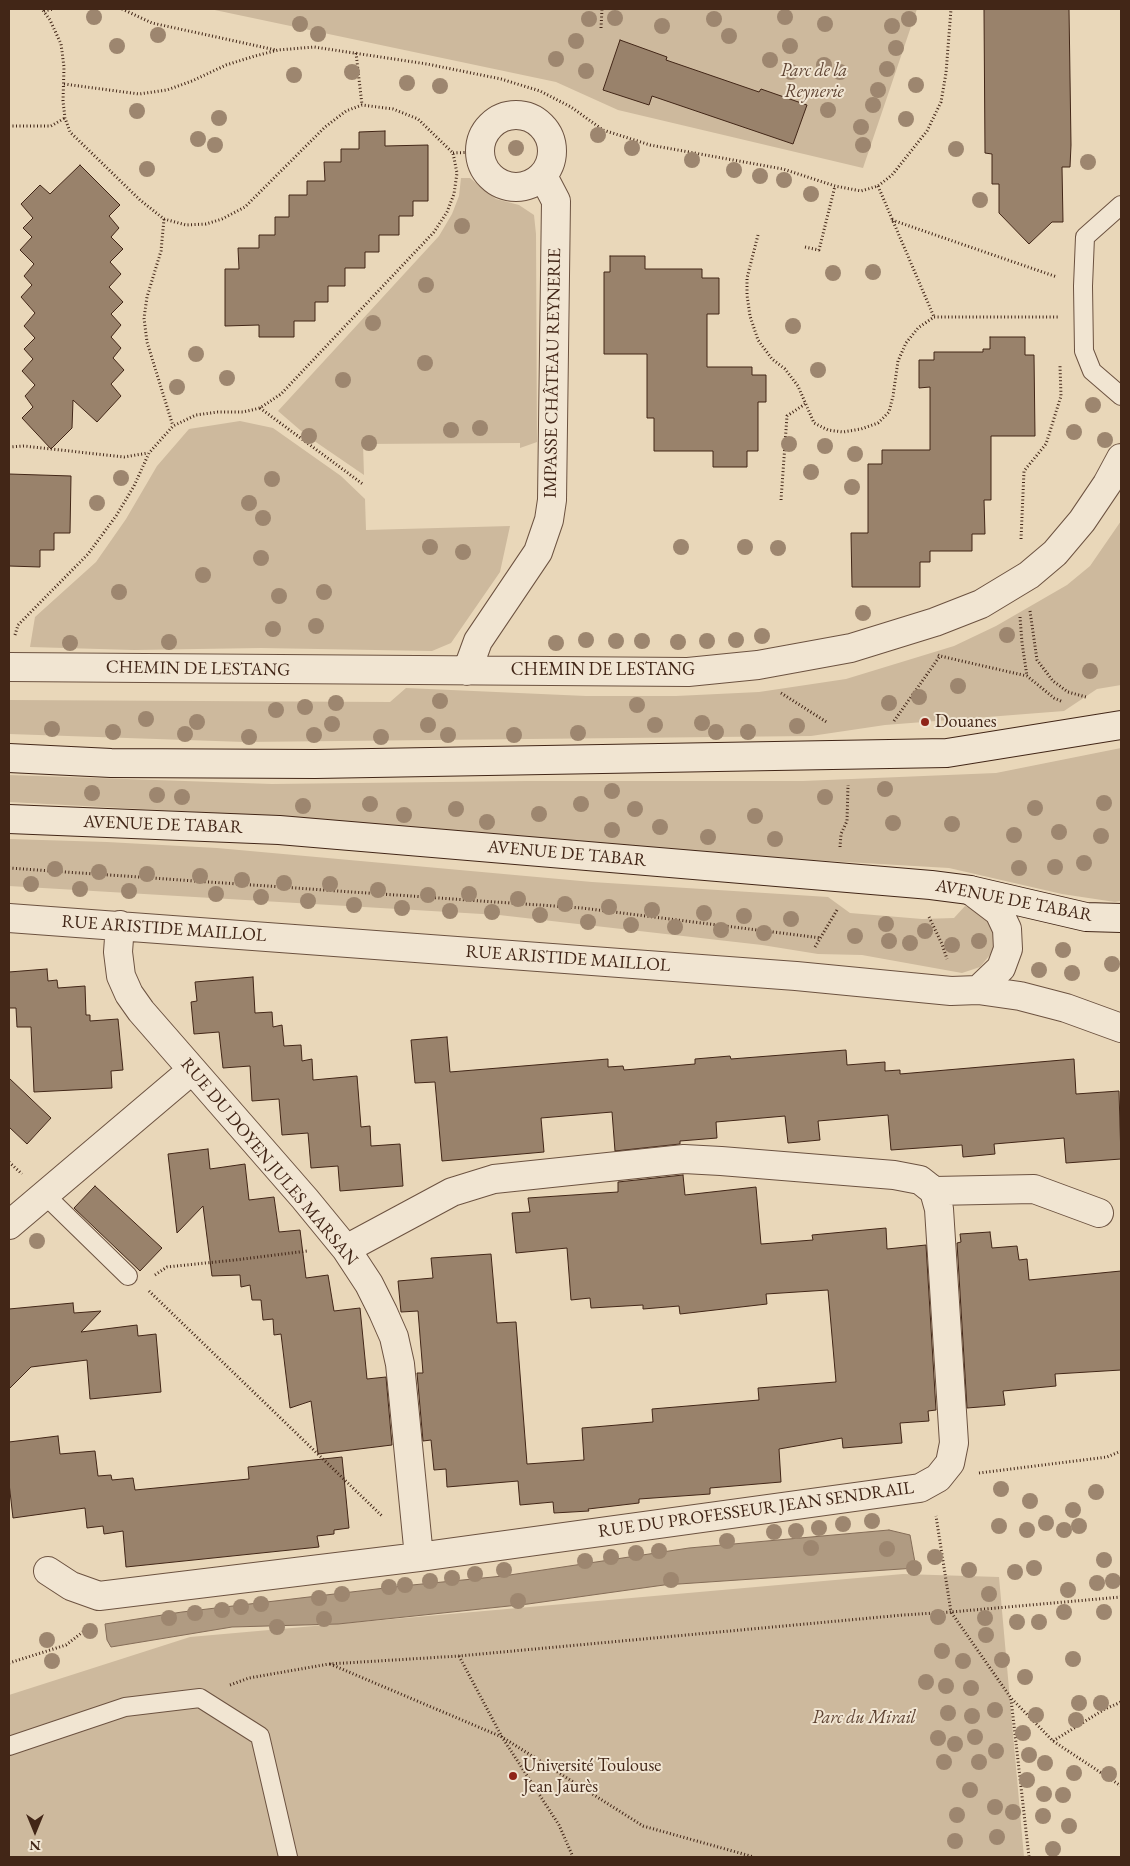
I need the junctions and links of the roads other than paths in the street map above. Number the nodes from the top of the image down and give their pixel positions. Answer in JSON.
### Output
{"nodes":[{"id":1,"x":543,"y":176,"type":"junction"},
{"id":2,"x":1121,"y":204,"type":"edge"},
{"id":3,"x":1121,"y":396,"type":"edge"},
{"id":4,"x":1121,"y":458,"type":"edge"},
{"id":5,"x":11,"y":667,"type":"edge"},
{"id":6,"x":467,"y":671,"type":"junction"},
{"id":7,"x":1121,"y":726,"type":"edge"},
{"id":8,"x":9,"y":758,"type":"edge"},
{"id":9,"x":9,"y":818,"type":"edge"},
{"id":10,"x":970,"y":890,"type":"junction"},
{"id":11,"x":9,"y":918,"type":"edge"},
{"id":12,"x":1121,"y":918,"type":"edge"},
{"id":13,"x":120,"y":926,"type":"junction"},
{"id":14,"x":978,"y":990,"type":"junction"},
{"id":15,"x":1121,"y":1028,"type":"edge"},
{"id":16,"x":192,"y":1070,"type":"junction"},
{"id":17,"x":934,"y":1191,"type":"junction"},
{"id":18,"x":45,"y":1195,"type":"junction"},
{"id":19,"x":1099,"y":1213,"type":"dead end"},
{"id":20,"x":9,"y":1225,"type":"edge"},
{"id":21,"x":346,"y":1248,"type":"junction"},
{"id":22,"x":135,"y":1280,"type":"road end"},
{"id":23,"x":419,"y":1557,"type":"junction"},
{"id":24,"x":48,"y":1571,"type":"dead end"},
{"id":25,"x":9,"y":1746,"type":"edge"},
{"id":26,"x":288,"y":1857,"type":"edge"}],
"edges":[{"from":1,"to":1,"type":"street"},
{"from":1,"to":6,"type":"street","name":"IMPASSE CHÂTEAU REYNERIE"},
{"from":2,"to":3,"type":"lane"},
{"from":4,"to":6,"type":"street","name":"CHEMIN DE LESTANG"},
{"from":5,"to":6,"type":"street","name":"CHEMIN DE LESTANG"},
{"from":7,"to":8,"type":"street"},
{"from":9,"to":10,"type":"street","name":"AVENUE DE TABAR"},
{"from":10,"to":12,"type":"street","name":"AVENUE DE TABAR"},
{"from":10,"to":14,"type":"street"},
{"from":11,"to":13,"type":"street","name":"RUE ARISTIDE MAILLOL"},
{"from":13,"to":14,"type":"street","name":"RUE ARISTIDE MAILLOL"},
{"from":13,"to":16,"type":"street","name":"RUE DU DOYEN JULES MARSAN"},
{"from":14,"to":15,"type":"street","name":"RUE ARISTIDE MAILLOL"},
{"from":16,"to":18,"type":"street"},
{"from":16,"to":21,"type":"street","name":"RUE DU DOYEN JULES MARSAN"},
{"from":17,"to":19,"type":"street"},
{"from":17,"to":21,"type":"street"},
{"from":17,"to":23,"type":"street","name":"RUE DU PROFESSEUR JEAN SENDRAIL"},
{"from":18,"to":20,"type":"street"},
{"from":18,"to":22,"type":"lane"},
{"from":21,"to":23,"type":"street","name":"RUE DU DOYEN JULES MARSAN"},
{"from":23,"to":24,"type":"street","name":"RUE DU PROFESSEUR JEAN SENDRAIL"},
{"from":25,"to":26,"type":"lane"}]}
